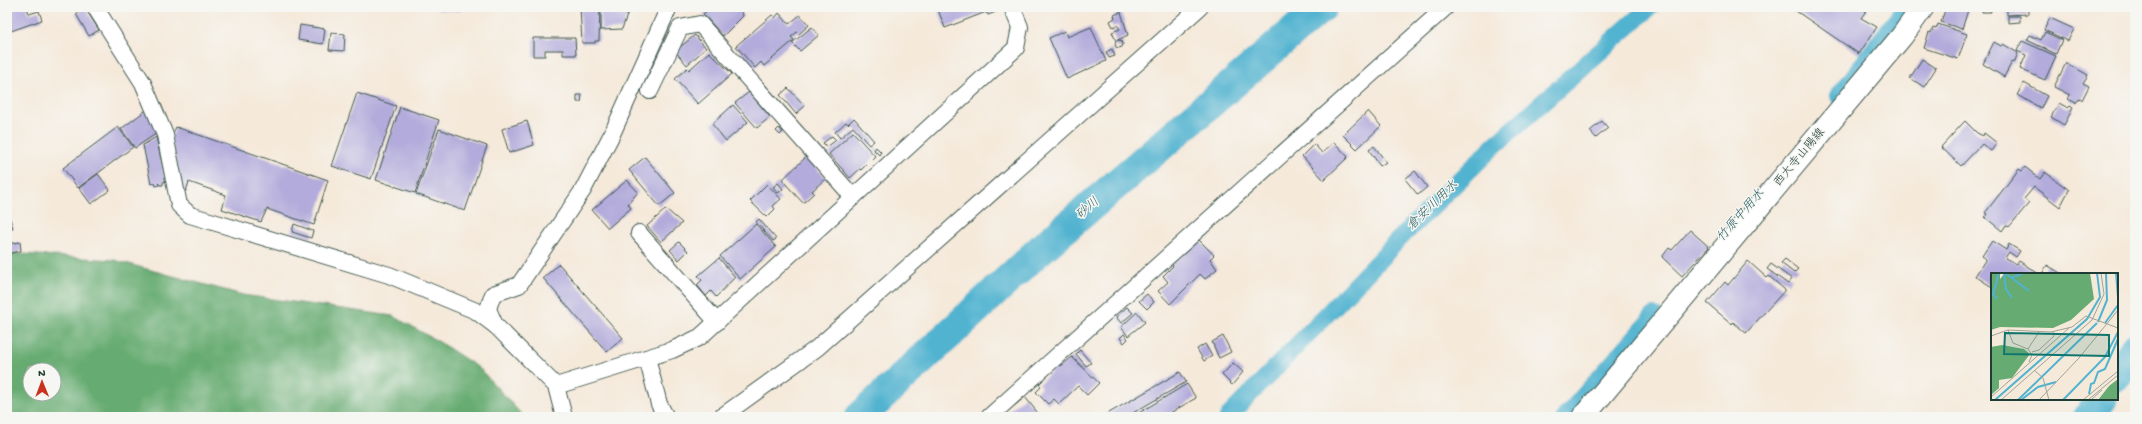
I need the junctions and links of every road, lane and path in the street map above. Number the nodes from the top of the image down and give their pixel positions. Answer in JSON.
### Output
{"nodes":[{"id":1,"x":95,"y":7,"type":"edge"},
{"id":2,"x":669,"y":7,"type":"edge"},
{"id":3,"x":1012,"y":7,"type":"edge"},
{"id":4,"x":1200,"y":7,"type":"edge"},
{"id":5,"x":1446,"y":7,"type":"edge"},
{"id":6,"x":1923,"y":7,"type":"edge"},
{"id":7,"x":650,"y":91,"type":"dead end"},
{"id":8,"x":853,"y":197,"type":"junction"},
{"id":9,"x":639,"y":233,"type":"dead end"},
{"id":10,"x":717,"y":322,"type":"junction"},
{"id":11,"x":496,"y":326,"type":"junction"},
{"id":12,"x":647,"y":358,"type":"junction"},
{"id":13,"x":556,"y":386,"type":"junction"},
{"id":14,"x":564,"y":417,"type":"edge"},
{"id":15,"x":666,"y":417,"type":"edge"},
{"id":16,"x":721,"y":417,"type":"edge"},
{"id":17,"x":989,"y":417,"type":"edge"},
{"id":18,"x":1583,"y":417,"type":"edge"}],
"edges":[{"from":1,"to":11,"type":"street"},
{"from":2,"to":11,"type":"street"},
{"from":3,"to":8,"type":"street"},
{"from":4,"to":16,"type":"street"},
{"from":5,"to":17,"type":"street"},
{"from":6,"to":18,"type":"main road","name":"西大寺山陽線"},
{"from":7,"to":8,"type":"street"},
{"from":8,"to":10,"type":"street"},
{"from":9,"to":10,"type":"street"},
{"from":10,"to":12,"type":"street"},
{"from":11,"to":13,"type":"street"},
{"from":12,"to":13,"type":"street"},
{"from":12,"to":15,"type":"street"},
{"from":13,"to":14,"type":"street"}]}
